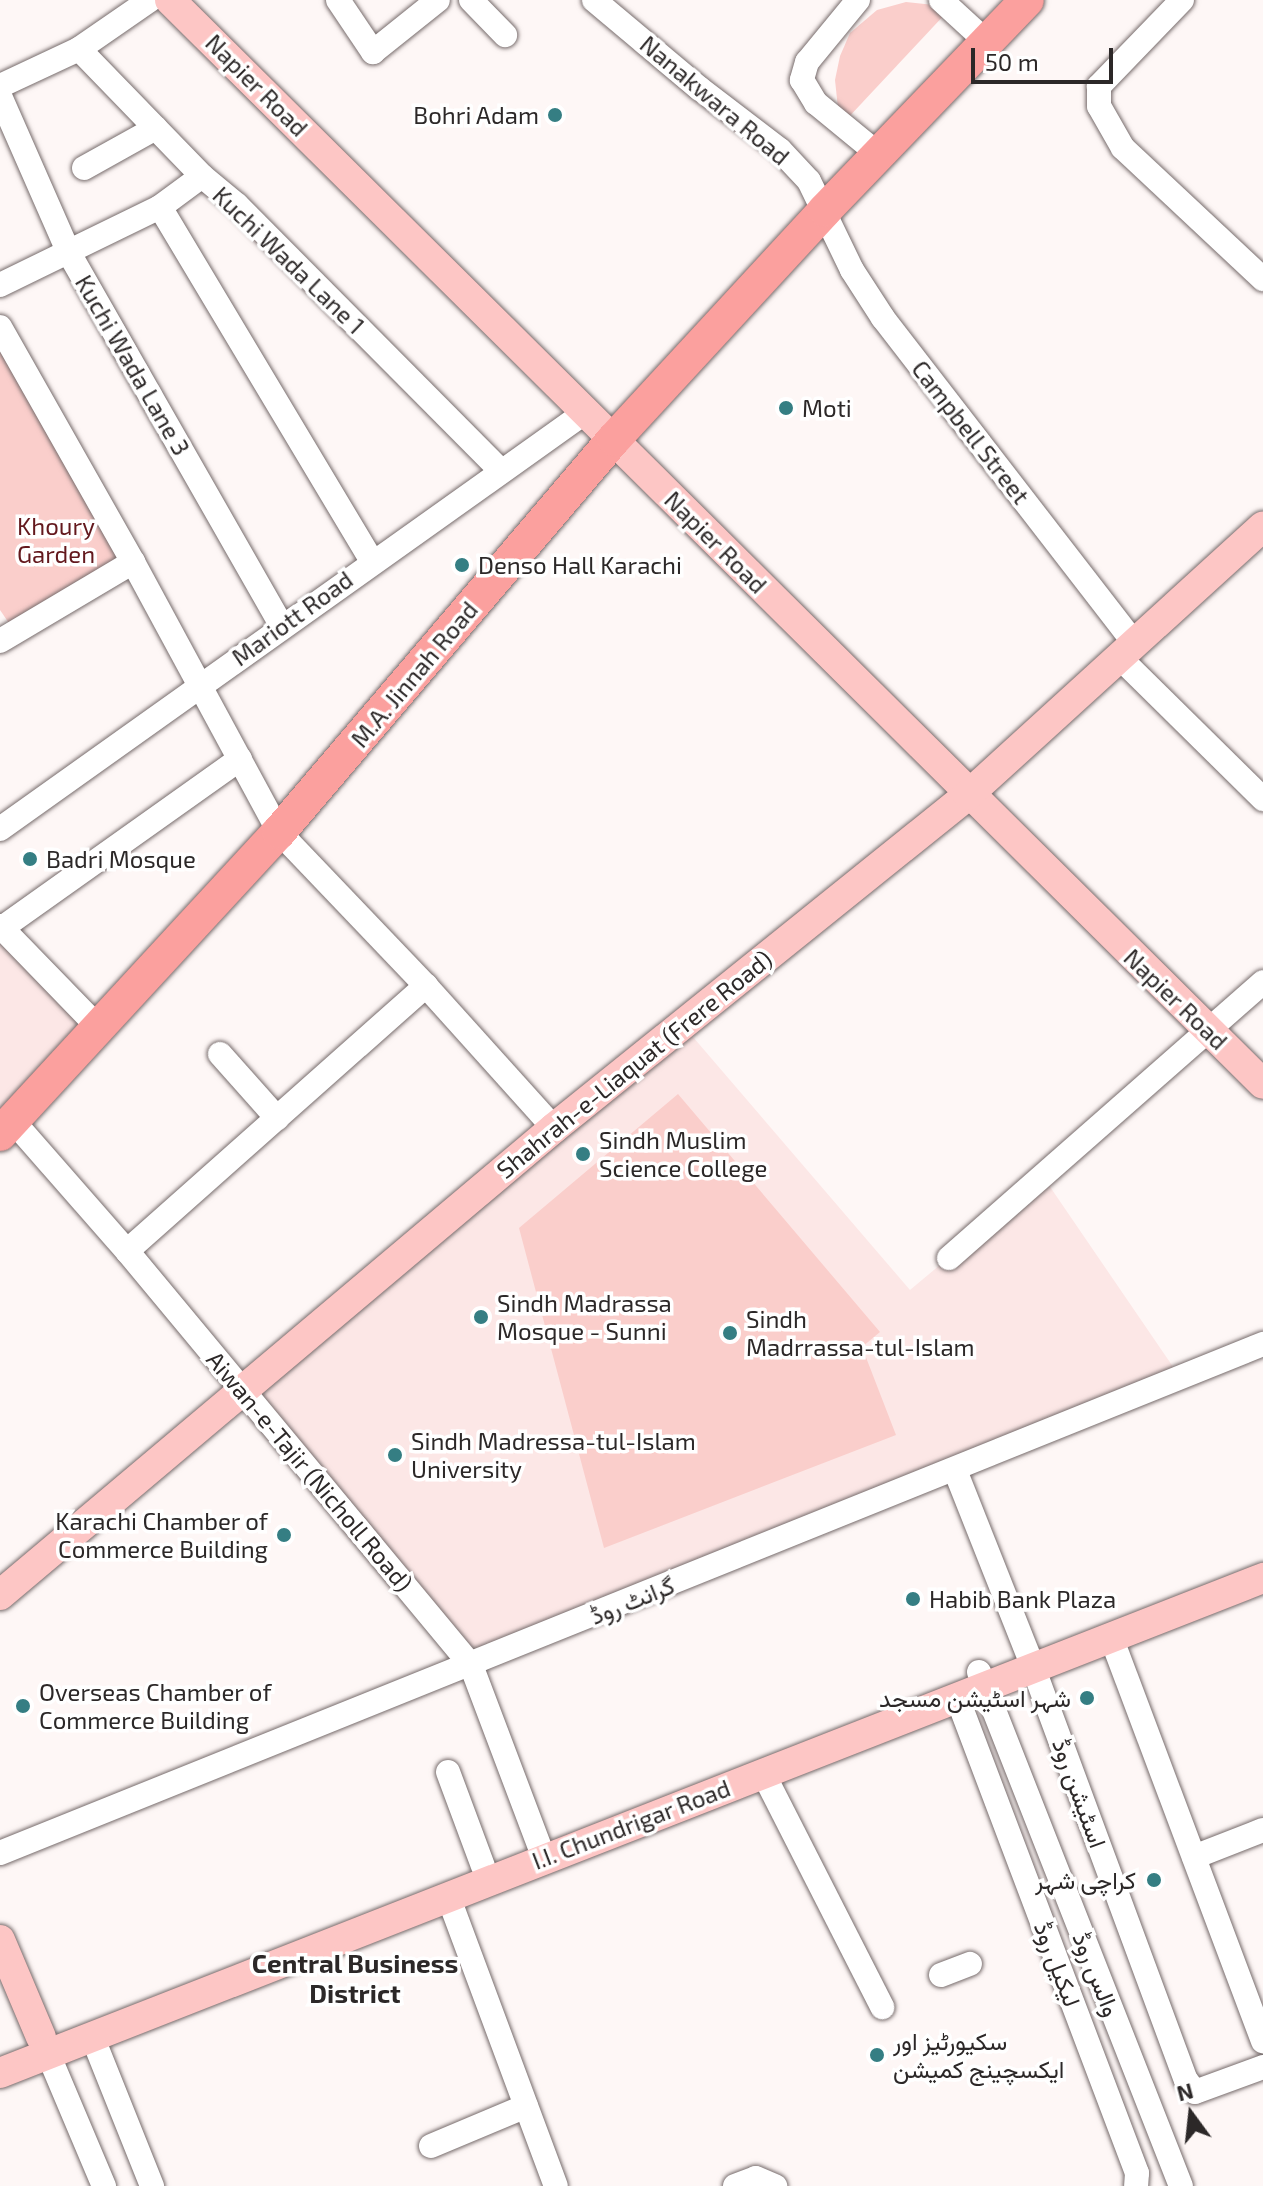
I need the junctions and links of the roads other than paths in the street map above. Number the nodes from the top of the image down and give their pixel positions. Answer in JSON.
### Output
{"nodes":[{"id":1,"x":150,"y":0,"type":"edge"},
{"id":2,"x":170,"y":0,"type":"edge"},
{"id":3,"x":338,"y":0,"type":"edge"},
{"id":4,"x":438,"y":0,"type":"edge"},
{"id":5,"x":471,"y":0,"type":"edge"},
{"id":6,"x":594,"y":0,"type":"edge"},
{"id":7,"x":858,"y":0,"type":"edge"},
{"id":8,"x":941,"y":0,"type":"edge"},
{"id":9,"x":1027,"y":0,"type":"edge"},
{"id":10,"x":1182,"y":0,"type":"edge"},
{"id":11,"x":505,"y":35,"type":"dead end"},
{"id":12,"x":988,"y":43,"type":"junction"},
{"id":13,"x":79,"y":49,"type":"junction"},
{"id":14,"x":0,"y":86,"type":"edge"},
{"id":15,"x":0,"y":96,"type":"edge"},
{"id":16,"x":156,"y":128,"type":"junction"},
{"id":17,"x":878,"y":154,"type":"junction"},
{"id":18,"x":84,"y":168,"type":"dead end"},
{"id":19,"x":202,"y":176,"type":"junction"},
{"id":20,"x":160,"y":207,"type":"junction"},
{"id":21,"x":825,"y":210,"type":"junction"},
{"id":22,"x":69,"y":253,"type":"junction"},
{"id":23,"x":1263,"y":279,"type":"edge"},
{"id":24,"x":0,"y":285,"type":"edge"},
{"id":25,"x":0,"y":327,"type":"edge"},
{"id":26,"x":587,"y":411,"type":"junction"},
{"id":27,"x":614,"y":439,"type":"junction"},
{"id":28,"x":501,"y":471,"type":"junction"},
{"id":29,"x":1263,"y":527,"type":"edge"},
{"id":30,"x":372,"y":561,"type":"junction"},
{"id":31,"x":133,"y":562,"type":"junction"},
{"id":32,"x":282,"y":626,"type":"junction"},
{"id":33,"x":0,"y":641,"type":"edge"},
{"id":34,"x":1127,"y":651,"type":"junction"},
{"id":35,"x":200,"y":684,"type":"junction"},
{"id":36,"x":240,"y":759,"type":"junction"},
{"id":37,"x":968,"y":795,"type":"junction"},
{"id":38,"x":1263,"y":799,"type":"edge"},
{"id":39,"x":0,"y":829,"type":"edge"},
{"id":40,"x":279,"y":832,"type":"junction"},
{"id":41,"x":4,"y":937,"type":"edge"},
{"id":42,"x":1263,"y":982,"type":"edge"},
{"id":43,"x":426,"y":986,"type":"junction"},
{"id":44,"x":99,"y":1028,"type":"junction"},
{"id":45,"x":1210,"y":1032,"type":"junction"},
{"id":46,"x":220,"y":1054,"type":"dead end"},
{"id":47,"x":1263,"y":1084,"type":"edge"},
{"id":48,"x":277,"y":1118,"type":"junction"},
{"id":49,"x":6,"y":1128,"type":"edge"},
{"id":50,"x":554,"y":1128,"type":"junction"},
{"id":51,"x":127,"y":1251,"type":"junction"},
{"id":52,"x":949,"y":1258,"type":"dead end"},
{"id":53,"x":1263,"y":1344,"type":"edge"},
{"id":54,"x":243,"y":1389,"type":"junction"},
{"id":55,"x":955,"y":1470,"type":"junction"},
{"id":56,"x":1263,"y":1562,"type":"edge"},
{"id":57,"x":1263,"y":1578,"type":"edge"},
{"id":58,"x":0,"y":1595,"type":"edge"},
{"id":59,"x":1111,"y":1637,"type":"junction"},
{"id":60,"x":1031,"y":1660,"type":"junction"},
{"id":61,"x":471,"y":1665,"type":"junction"},
{"id":62,"x":974,"y":1685,"type":"junction"},
{"id":63,"x":448,"y":1772,"type":"dead end"},
{"id":64,"x":763,"y":1773,"type":"junction"},
{"id":65,"x":1263,"y":1830,"type":"edge"},
{"id":66,"x":541,"y":1851,"type":"junction"},
{"id":67,"x":0,"y":1853,"type":"edge"},
{"id":68,"x":1194,"y":1857,"type":"junction"},
{"id":69,"x":483,"y":1866,"type":"junction"},
{"id":70,"x":448,"y":1896,"type":"junction"},
{"id":71,"x":0,"y":1940,"type":"edge"},
{"id":72,"x":970,"y":1964,"type":"dead end"},
{"id":73,"x":941,"y":1975,"type":"dead end"},
{"id":74,"x":882,"y":2007,"type":"dead end"},
{"id":75,"x":92,"y":2036,"type":"junction"},
{"id":76,"x":1263,"y":2041,"type":"edge"},
{"id":77,"x":45,"y":2046,"type":"junction"},
{"id":78,"x":0,"y":2053,"type":"edge"},
{"id":79,"x":1263,"y":2067,"type":"edge"},
{"id":80,"x":0,"y":2073,"type":"edge"},
{"id":81,"x":526,"y":2106,"type":"junction"},
{"id":82,"x":431,"y":2146,"type":"dead end"},
{"id":83,"x":104,"y":2186,"type":"edge"},
{"id":84,"x":152,"y":2186,"type":"edge"},
{"id":85,"x":556,"y":2186,"type":"edge"},
{"id":86,"x":735,"y":2186,"type":"edge"},
{"id":87,"x":775,"y":2186,"type":"edge"},
{"id":88,"x":1136,"y":2186,"type":"edge"},
{"id":89,"x":1181,"y":2186,"type":"edge"}],
"edges":[{"from":1,"to":13,"type":"street"},
{"from":2,"to":26,"type":"main road","name":"Napier Road"},
{"from":3,"to":4,"type":"street"},
{"from":5,"to":11,"type":"street"},
{"from":6,"to":21,"type":"street","name":"Nanakwara Road"},
{"from":7,"to":17,"type":"street"},
{"from":8,"to":12,"type":"street"},
{"from":9,"to":12,"type":"highway","name":"M.A. Jinnah Road"},
{"from":10,"to":23,"type":"street"},
{"from":12,"to":17,"type":"highway","name":"M.A. Jinnah Road"},
{"from":13,"to":14,"type":"street"},
{"from":13,"to":16,"type":"street","name":"Kuchi Wada Lane 1"},
{"from":15,"to":22,"type":"street","name":"Kuchi Wada Lane 3"},
{"from":16,"to":18,"type":"street"},
{"from":16,"to":19,"type":"street","name":"Kuchi Wada Lane 1"},
{"from":17,"to":21,"type":"highway","name":"M.A. Jinnah Road"},
{"from":19,"to":20,"type":"street"},
{"from":19,"to":28,"type":"street","name":"Kuchi Wada Lane 1"},
{"from":20,"to":22,"type":"street"},
{"from":20,"to":30,"type":"street"},
{"from":21,"to":27,"type":"highway","name":"M.A. Jinnah Road"},
{"from":21,"to":34,"type":"street","name":"Campbell Street"},
{"from":22,"to":24,"type":"street"},
{"from":22,"to":32,"type":"street","name":"Kuchi Wada Lane 3"},
{"from":25,"to":31,"type":"street"},
{"from":26,"to":27,"type":"main road","name":"Napier Road"},
{"from":26,"to":28,"type":"street","name":"Mariott Road"},
{"from":27,"to":37,"type":"main road","name":"Napier Road"},
{"from":27,"to":40,"type":"highway","name":"M.A. Jinnah Road"},
{"from":28,"to":30,"type":"street","name":"Mariott Road"},
{"from":29,"to":34,"type":"main road","name":"Shahrah-e-Liaquat (Frere Road)"},
{"from":30,"to":32,"type":"street","name":"Mariott Road"},
{"from":31,"to":33,"type":"street"},
{"from":31,"to":35,"type":"street"},
{"from":32,"to":35,"type":"street","name":"Mariott Road"},
{"from":34,"to":37,"type":"main road","name":"Shahrah-e-Liaquat (Frere Road)"},
{"from":34,"to":38,"type":"street","name":"Campbell Street"},
{"from":35,"to":36,"type":"street"},
{"from":35,"to":39,"type":"street","name":"Mariott Road"},
{"from":36,"to":40,"type":"street"},
{"from":36,"to":41,"type":"street"},
{"from":37,"to":45,"type":"main road","name":"Napier Road"},
{"from":37,"to":50,"type":"main road","name":"Shahrah-e-Liaquat (Frere Road)"},
{"from":40,"to":43,"type":"street"},
{"from":40,"to":44,"type":"highway","name":"M.A. Jinnah Road"},
{"from":41,"to":44,"type":"street"},
{"from":42,"to":45,"type":"street"},
{"from":43,"to":48,"type":"street"},
{"from":43,"to":50,"type":"street"},
{"from":44,"to":49,"type":"highway","name":"M.A. Jinnah Road"},
{"from":45,"to":47,"type":"main road","name":"Napier Road"},
{"from":45,"to":52,"type":"street"},
{"from":46,"to":48,"type":"street"},
{"from":48,"to":51,"type":"street"},
{"from":49,"to":51,"type":"street","name":"Aiwan-e-Tajir (Nicholl Road)"},
{"from":50,"to":54,"type":"main road","name":"Shahrah-e-Liaquat (Frere Road)"},
{"from":51,"to":54,"type":"street","name":"Aiwan-e-Tajir (Nicholl Road)"},
{"from":53,"to":55,"type":"street","name":"گرانٹ روڈ"},
{"from":54,"to":58,"type":"main road","name":"Shahrah-e-Liaquat (Frere Road)"},
{"from":54,"to":61,"type":"street","name":"Aiwan-e-Tajir (Nicholl Road)"},
{"from":55,"to":60,"type":"street","name":"اسٹیشن روڈ"},
{"from":55,"to":61,"type":"street","name":"گرانٹ روڈ"},
{"from":56,"to":60,"type":"main road","name":"I.I. Chundrigar Road"},
{"from":57,"to":59,"type":"main road","name":"I.I. Chundrigar Road"},
{"from":59,"to":60,"type":"main road","name":"I.I. Chundrigar Road"},
{"from":59,"to":68,"type":"street"},
{"from":60,"to":62,"type":"main road","name":"I.I. Chundrigar Road"},
{"from":60,"to":79,"type":"street","name":"اسٹیشن روڈ"},
{"from":61,"to":66,"type":"street","name":"Aiwan-e-Tajir (Nicholl Road)"},
{"from":61,"to":67,"type":"street","name":"گرانٹ روڈ"},
{"from":62,"to":64,"type":"main road","name":"I.I. Chundrigar Road"},
{"from":62,"to":66,"type":"main road","name":"I.I. Chundrigar Road"},
{"from":62,"to":88,"type":"street","name":"لیکیل روڈ"},
{"from":62,"to":89,"type":"street","name":"والس روڈ"},
{"from":63,"to":69,"type":"street"},
{"from":64,"to":66,"type":"main road","name":"I.I. Chundrigar Road"},
{"from":64,"to":74,"type":"street"},
{"from":65,"to":68,"type":"street"},
{"from":66,"to":69,"type":"main road","name":"I.I. Chundrigar Road"},
{"from":66,"to":70,"type":"main road","name":"I.I. Chundrigar Road"},
{"from":68,"to":76,"type":"street"},
{"from":69,"to":77,"type":"main road","name":"I.I. Chundrigar Road"},
{"from":70,"to":75,"type":"main road","name":"I.I. Chundrigar Road"},
{"from":70,"to":81,"type":"street"},
{"from":71,"to":77,"type":"main road"},
{"from":72,"to":73,"type":"street"},
{"from":75,"to":77,"type":"main road","name":"I.I. Chundrigar Road"},
{"from":75,"to":84,"type":"street"},
{"from":77,"to":78,"type":"main road","name":"I.I. Chundrigar Road"},
{"from":77,"to":80,"type":"main road","name":"I.I. Chundrigar Road"},
{"from":77,"to":83,"type":"street"},
{"from":81,"to":82,"type":"street"},
{"from":81,"to":85,"type":"street"},
{"from":86,"to":87,"type":"street"}]}
